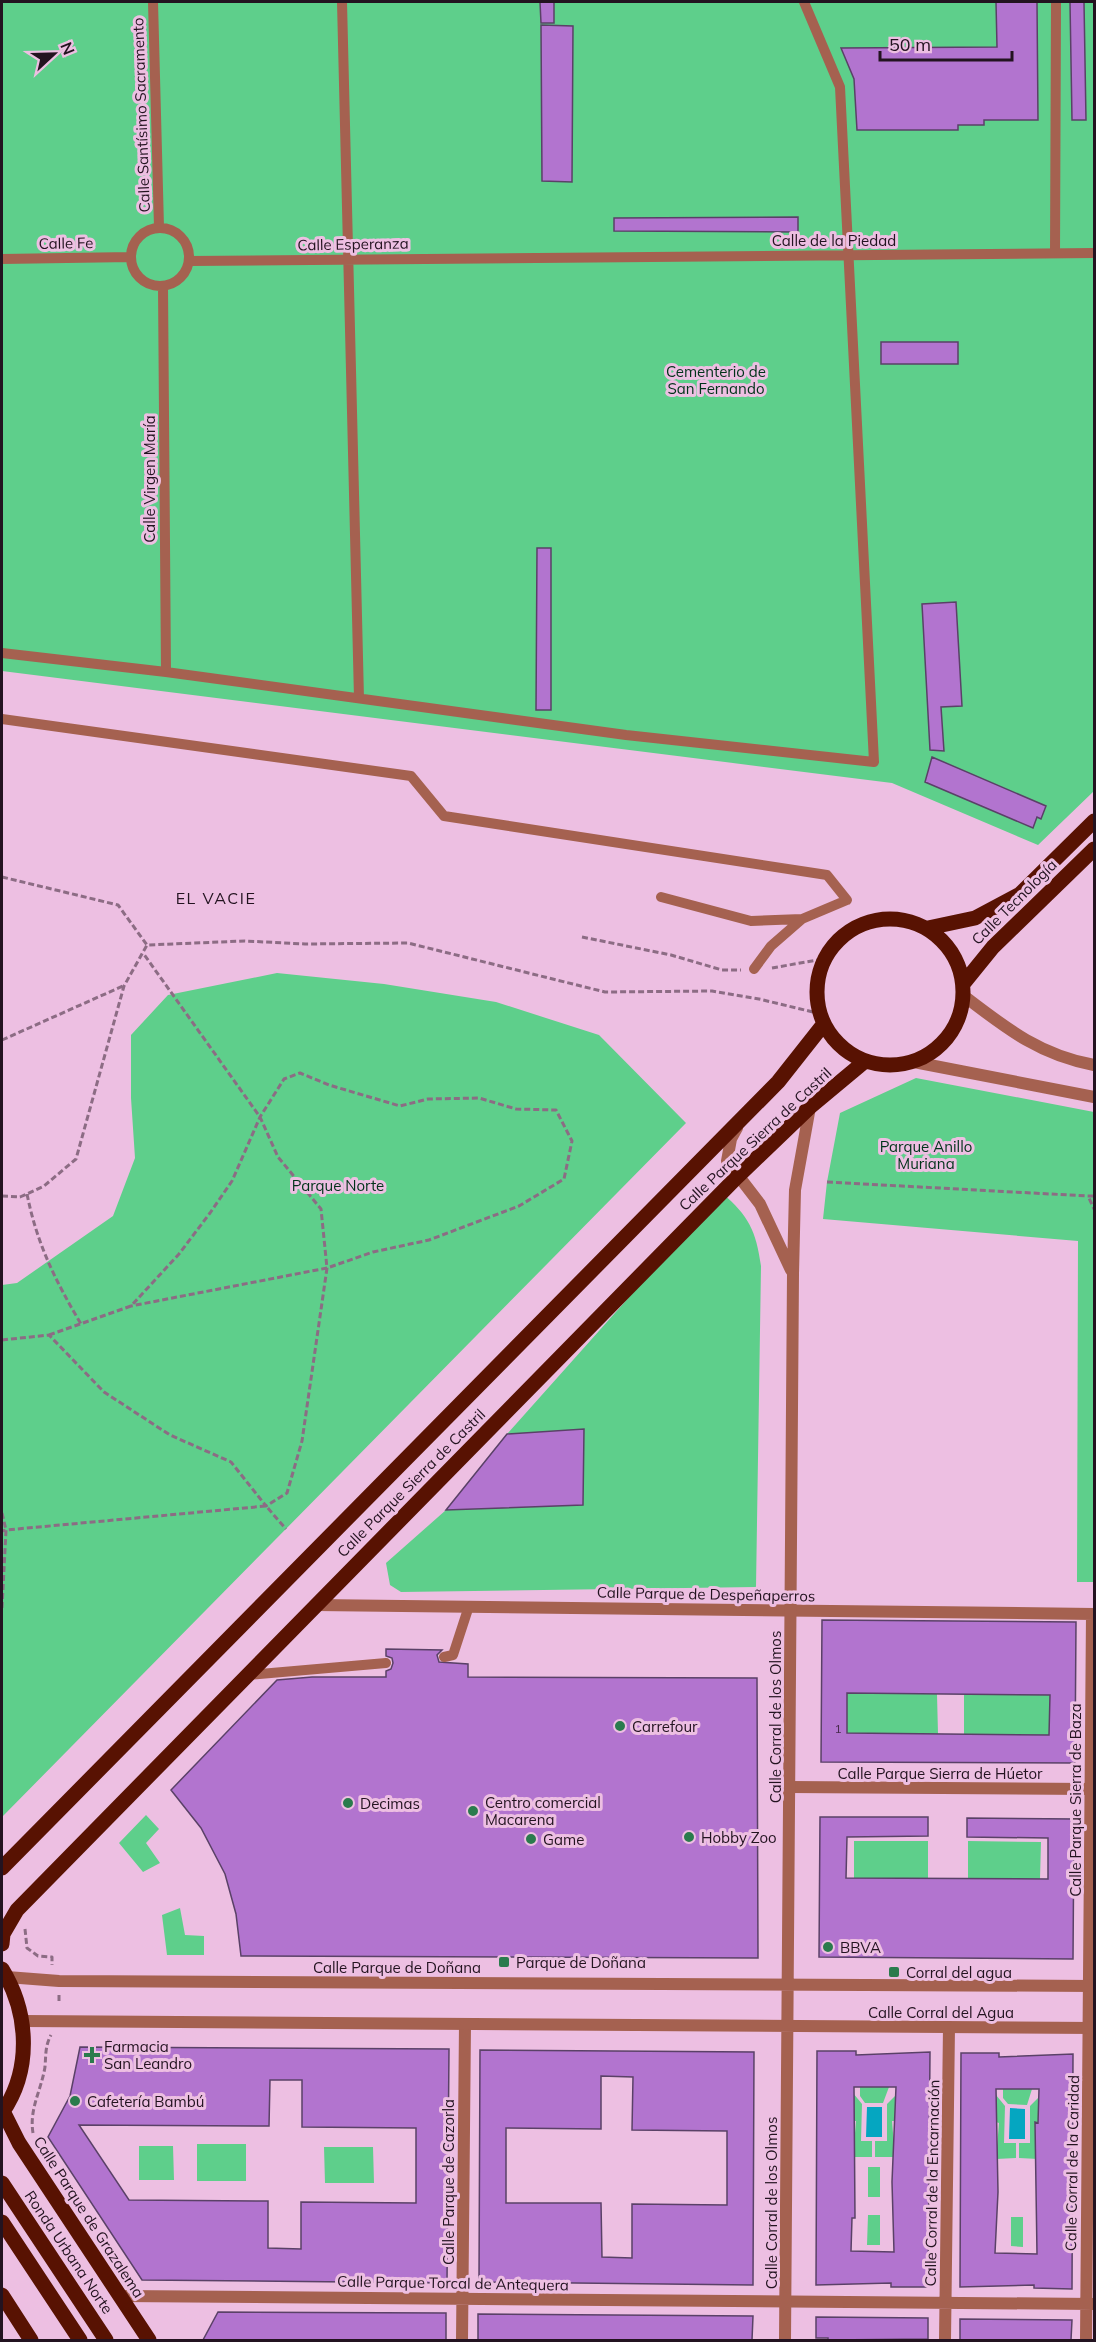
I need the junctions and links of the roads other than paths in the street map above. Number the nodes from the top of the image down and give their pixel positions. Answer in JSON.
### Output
{"nodes":[{"id":1,"x":153,"y":2,"type":"edge"},
{"id":2,"x":342,"y":2,"type":"edge"},
{"id":3,"x":804,"y":2,"type":"edge"},
{"id":4,"x":1056,"y":2,"type":"edge"},
{"id":5,"x":159,"y":227,"type":"junction"},
{"id":6,"x":1095,"y":253,"type":"edge"},
{"id":7,"x":1055,"y":254,"type":"junction"},
{"id":8,"x":848,"y":255,"type":"junction"},
{"id":9,"x":131,"y":258,"type":"junction"},
{"id":10,"x":518,"y":258,"type":"joint"},
{"id":11,"x":2,"y":259,"type":"edge"},
{"id":12,"x":349,"y":260,"type":"junction"},
{"id":13,"x":189,"y":261,"type":"junction"},
{"id":14,"x":163,"y":286,"type":"junction"},
{"id":15,"x":2,"y":653,"type":"edge"},
{"id":16,"x":166,"y":672,"type":"junction"},
{"id":17,"x":359,"y":698,"type":"junction"},
{"id":18,"x":2,"y":719,"type":"edge"},
{"id":19,"x":1095,"y":821,"type":"edge"},
{"id":20,"x":1095,"y":849,"type":"edge"},
{"id":21,"x":661,"y":897,"type":"dead end"},
{"id":22,"x":802,"y":919,"type":"junction"},
{"id":23,"x":927,"y":928,"type":"junction"},
{"id":24,"x":754,"y":969,"type":"road end"},
{"id":25,"x":964,"y":990,"type":"junction"},
{"id":26,"x":821,"y":1019,"type":"junction"},
{"id":27,"x":864,"y":1062,"type":"junction"},
{"id":28,"x":914,"y":1062,"type":"junction"},
{"id":29,"x":1095,"y":1065,"type":"edge"},
{"id":30,"x":1095,"y":1097,"type":"edge"},
{"id":31,"x":810,"y":1107,"type":"junction"},
{"id":32,"x":743,"y":1117,"type":"junction"},
{"id":33,"x":737,"y":1177,"type":"junction"},
{"id":34,"x":793,"y":1274,"type":"junction"},
{"id":35,"x":316,"y":1605,"type":"junction"},
{"id":36,"x":469,"y":1606,"type":"junction"},
{"id":37,"x":790,"y":1610,"type":"junction"},
{"id":38,"x":1093,"y":1614,"type":"edge"},
{"id":39,"x":444,"y":1657,"type":"dead end"},
{"id":40,"x":386,"y":1663,"type":"dead end"},
{"id":41,"x":247,"y":1675,"type":"junction"},
{"id":42,"x":789,"y":1787,"type":"junction"},
{"id":43,"x":1090,"y":1789,"type":"junction"},
{"id":44,"x":2,"y":1868,"type":"edge"},
{"id":45,"x":2,"y":1944,"type":"edge"},
{"id":46,"x":4,"y":1973,"type":"edge"},
{"id":47,"x":788,"y":1984,"type":"junction"},
{"id":48,"x":1092,"y":1986,"type":"edge"},
{"id":49,"x":23,"y":2021,"type":"junction"},
{"id":50,"x":465,"y":2024,"type":"junction"},
{"id":51,"x":787,"y":2026,"type":"junction"},
{"id":52,"x":948,"y":2027,"type":"junction"},
{"id":53,"x":1092,"y":2028,"type":"edge"},
{"id":54,"x":2,"y":2112,"type":"edge"},
{"id":55,"x":2,"y":2183,"type":"edge"},
{"id":56,"x":2,"y":2222,"type":"edge"},
{"id":57,"x":2,"y":2295,"type":"edge"},
{"id":58,"x":120,"y":2296,"type":"junction"},
{"id":59,"x":462,"y":2298,"type":"junction"},
{"id":60,"x":785,"y":2302,"type":"junction"},
{"id":61,"x":945,"y":2303,"type":"junction"},
{"id":62,"x":1090,"y":2304,"type":"edge"},
{"id":63,"x":31,"y":2340,"type":"edge"},
{"id":64,"x":80,"y":2340,"type":"edge"},
{"id":65,"x":106,"y":2340,"type":"edge"},
{"id":66,"x":149,"y":2340,"type":"edge"},
{"id":67,"x":462,"y":2340,"type":"edge"},
{"id":68,"x":785,"y":2340,"type":"edge"},
{"id":69,"x":945,"y":2340,"type":"edge"},
{"id":70,"x":1086,"y":2340,"type":"edge"}],
"edges":[{"from":1,"to":5,"type":"lane","name":"Calle Santísimo Sacramento"},
{"from":2,"to":12,"type":"lane"},
{"from":3,"to":8,"type":"lane"},
{"from":4,"to":7,"type":"lane"},
{"from":5,"to":9,"type":"lane"},
{"from":5,"to":13,"type":"lane"},
{"from":6,"to":7,"type":"lane","name":"Calle de la Piedad"},
{"from":7,"to":8,"type":"lane","name":"Calle de la Piedad"},
{"from":8,"to":10,"type":"lane","name":"Calle de la Piedad"},
{"from":8,"to":17,"type":"lane"},
{"from":9,"to":11,"type":"lane","name":"Calle Fe"},
{"from":9,"to":14,"type":"lane"},
{"from":10,"to":12,"type":"lane","name":"Calle Esperanza"},
{"from":12,"to":13,"type":"lane","name":"Calle Esperanza"},
{"from":12,"to":17,"type":"lane"},
{"from":13,"to":14,"type":"lane"},
{"from":14,"to":16,"type":"lane","name":"Calle Virgen María"},
{"from":15,"to":16,"type":"lane"},
{"from":16,"to":17,"type":"lane"},
{"from":18,"to":22,"type":"lane"},
{"from":19,"to":23,"type":"main road","name":"Calle Tecnología"},
{"from":20,"to":25,"type":"main road","name":"Calle Tecnología"},
{"from":21,"to":22,"type":"lane"},
{"from":22,"to":24,"type":"lane"},
{"from":23,"to":25,"type":"main road"},
{"from":23,"to":26,"type":"main road"},
{"from":25,"to":28,"type":"main road"},
{"from":25,"to":29,"type":"street"},
{"from":26,"to":27,"type":"main road"},
{"from":26,"to":32,"type":"main road","name":"Calle Parque Sierra de Castril"},
{"from":27,"to":28,"type":"main road"},
{"from":27,"to":31,"type":"main road","name":"Calle Parque Sierra de Castril"},
{"from":28,"to":30,"type":"street"},
{"from":31,"to":33,"type":"main road","name":"Calle Parque Sierra de Castril"},
{"from":31,"to":34,"type":"street","name":"Calle Corral de los Olmos"},
{"from":32,"to":33,"type":"street"},
{"from":32,"to":44,"type":"main road","name":"Calle Parque Sierra de Castril"},
{"from":33,"to":34,"type":"street"},
{"from":33,"to":35,"type":"main road","name":"Calle Parque Sierra de Castril"},
{"from":34,"to":37,"type":"street","name":"Calle Corral de los Olmos"},
{"from":35,"to":36,"type":"street","name":"Calle Parque de Despeñaperros"},
{"from":35,"to":41,"type":"main road","name":"Calle Parque Sierra de Castril"},
{"from":36,"to":37,"type":"street","name":"Calle Parque de Despeñaperros"},
{"from":36,"to":39,"type":"lane"},
{"from":37,"to":38,"type":"street","name":"Calle Parque de Despeñaperros"},
{"from":37,"to":42,"type":"street","name":"Calle Corral de los Olmos"},
{"from":38,"to":43,"type":"street","name":"Calle Parque Sierra de Baza"},
{"from":40,"to":41,"type":"lane"},
{"from":41,"to":45,"type":"main road","name":"Calle Parque Sierra de Castril"},
{"from":42,"to":43,"type":"street","name":"Calle Parque Sierra de Húetor"},
{"from":42,"to":47,"type":"street","name":"Calle Corral de los Olmos"},
{"from":43,"to":48,"type":"street","name":"Calle Parque Sierra de Baza"},
{"from":46,"to":47,"type":"street","name":"Calle Parque de Doñana"},
{"from":46,"to":49,"type":"main road"},
{"from":47,"to":48,"type":"street","name":"Calle Corral del Agua"},
{"from":47,"to":51,"type":"street","name":"Calle Corral de los Olmos"},
{"from":48,"to":53,"type":"street","name":"Calle Corral de la Caridad"},
{"from":49,"to":50,"type":"street"},
{"from":49,"to":54,"type":"main road"},
{"from":50,"to":51,"type":"street"},
{"from":50,"to":59,"type":"street","name":"Calle Parque de Cazorla"},
{"from":51,"to":52,"type":"street","name":"Calle Corral del Agua"},
{"from":51,"to":60,"type":"street","name":"Calle Corral de los Olmos"},
{"from":52,"to":53,"type":"street","name":"Calle Corral del Agua"},
{"from":52,"to":61,"type":"street","name":"Calle Corral de la Encarnación"},
{"from":53,"to":62,"type":"street","name":"Calle Corral de la Caridad"},
{"from":54,"to":58,"type":"main road","name":"Calle Parque de Grazalema"},
{"from":55,"to":65,"type":"main road","name":"Ronda Urbana Norte"},
{"from":56,"to":64,"type":"main road"},
{"from":57,"to":63,"type":"main road"},
{"from":58,"to":59,"type":"street","name":"Calle Parque Torcal de Antequera"},
{"from":58,"to":66,"type":"main road","name":"Calle Parque de Grazalema"},
{"from":59,"to":60,"type":"street","name":"Calle Parque Torcal de Antequera"},
{"from":59,"to":67,"type":"street","name":"Calle Parque de Cazorla"},
{"from":60,"to":61,"type":"street","name":"Calle Parque Torcal de Antequera"},
{"from":60,"to":68,"type":"street","name":"Calle Corral de los Olmos"},
{"from":61,"to":62,"type":"street","name":"Calle Parque Torcal de Antequera"},
{"from":61,"to":69,"type":"street","name":"Calle Corral de la Encarnación"},
{"from":62,"to":70,"type":"street","name":"Calle Corral de la Caridad"}]}
